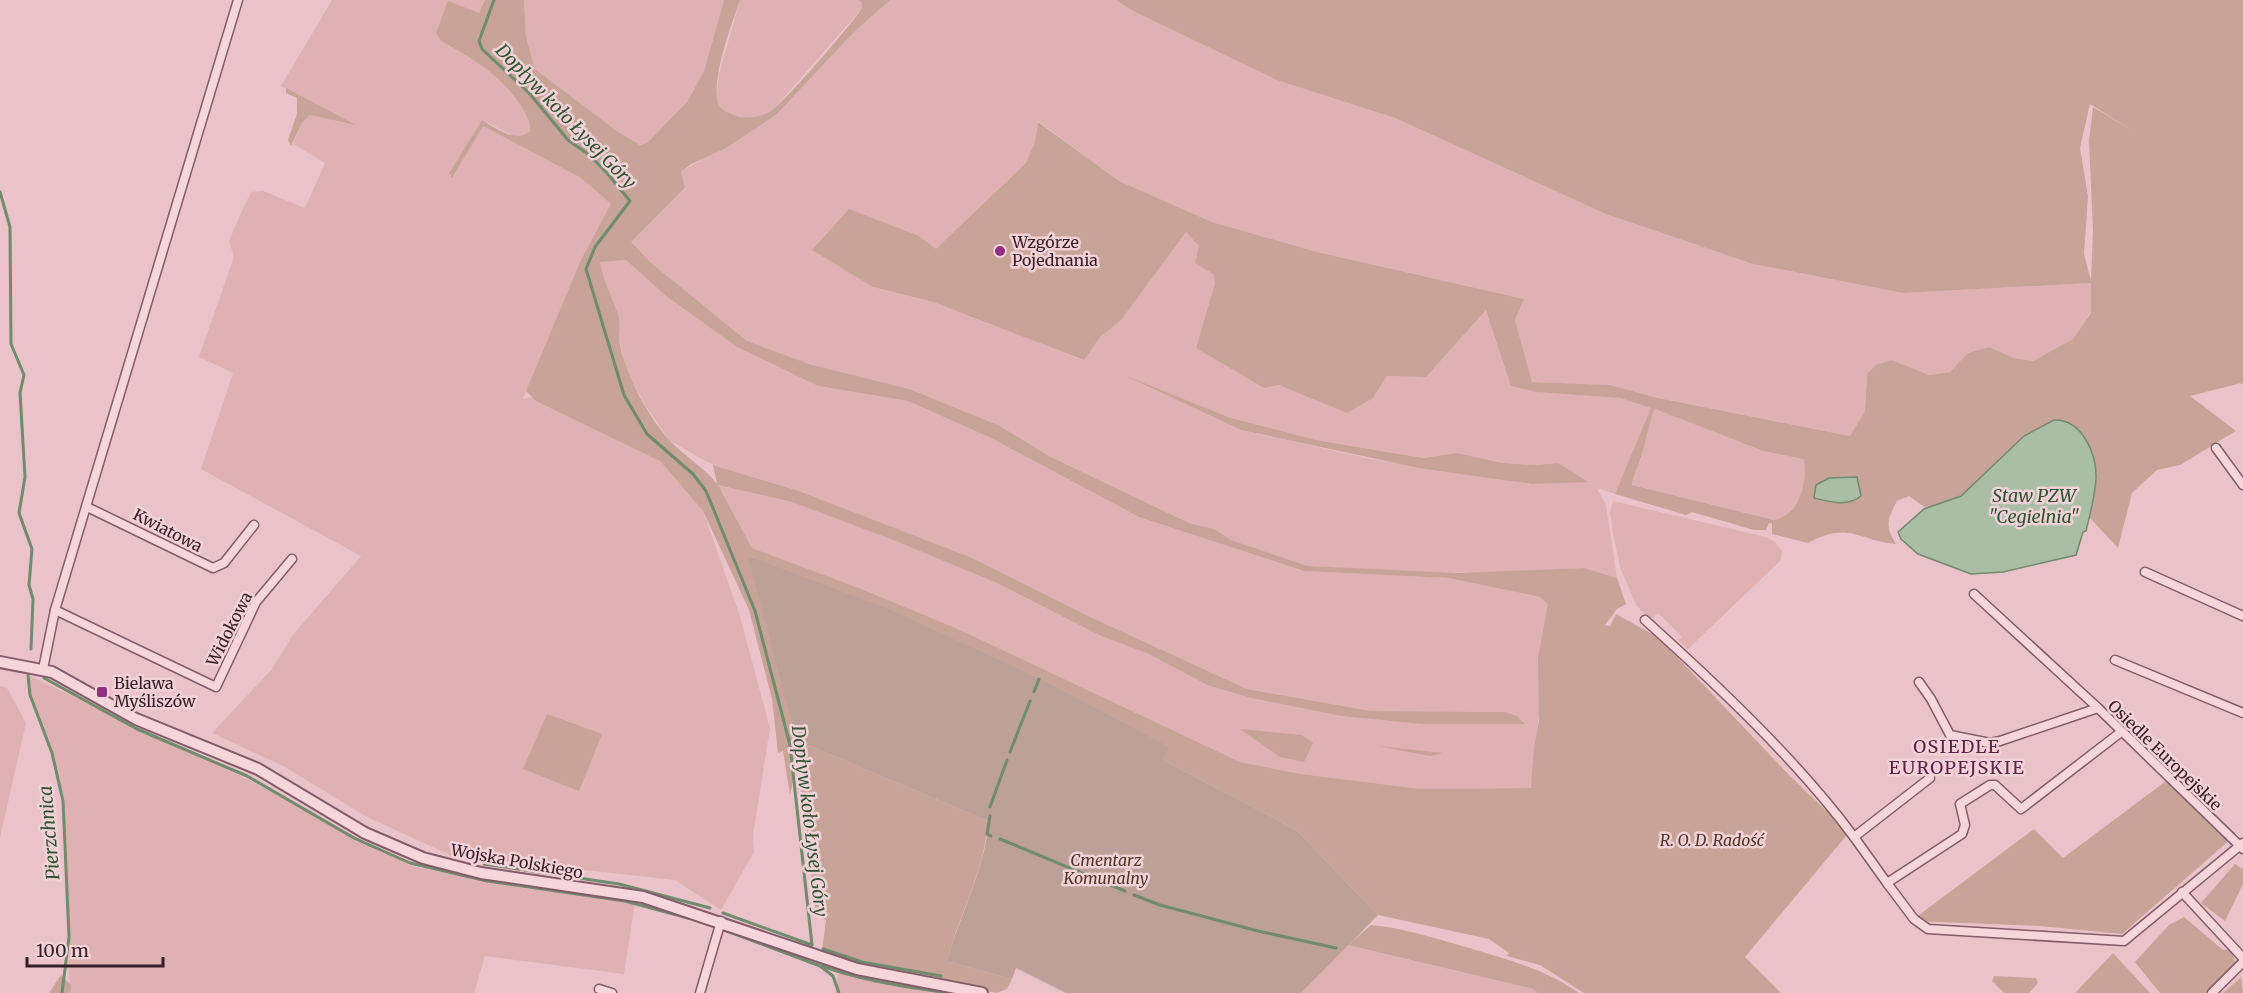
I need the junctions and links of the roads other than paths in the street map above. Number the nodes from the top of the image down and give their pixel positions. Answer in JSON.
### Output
{"nodes":[{"id":1,"x":238,"y":0,"type":"edge"},
{"id":2,"x":2216,"y":447,"type":"dead end"},
{"id":3,"x":2243,"y":484,"type":"edge"},
{"id":4,"x":87,"y":507,"type":"junction"},
{"id":5,"x":254,"y":525,"type":"dead end"},
{"id":6,"x":292,"y":560,"type":"dead end"},
{"id":7,"x":2145,"y":572,"type":"dead end"},
{"id":8,"x":1974,"y":594,"type":"dead end"},
{"id":9,"x":55,"y":610,"type":"junction"},
{"id":10,"x":2243,"y":616,"type":"edge"},
{"id":11,"x":1645,"y":620,"type":"dead end"},
{"id":12,"x":2115,"y":660,"type":"dead end"},
{"id":13,"x":0,"y":663,"type":"edge"},
{"id":14,"x":43,"y":669,"type":"junction"},
{"id":15,"x":1919,"y":682,"type":"dead end"},
{"id":16,"x":2098,"y":708,"type":"junction"},
{"id":17,"x":2243,"y":713,"type":"edge"},
{"id":18,"x":2121,"y":732,"type":"junction"},
{"id":19,"x":1930,"y":778,"type":"dead end"},
{"id":20,"x":1854,"y":837,"type":"junction"},
{"id":21,"x":2242,"y":846,"type":"edge"},
{"id":22,"x":1887,"y":883,"type":"junction"},
{"id":23,"x":2182,"y":892,"type":"junction"},
{"id":24,"x":721,"y":921,"type":"junction"},
{"id":25,"x":2243,"y":960,"type":"edge"},
{"id":26,"x":599,"y":989,"type":"dead end"},
{"id":27,"x":612,"y":993,"type":"edge"},
{"id":28,"x":700,"y":993,"type":"edge"},
{"id":29,"x":982,"y":993,"type":"edge"},
{"id":30,"x":2212,"y":993,"type":"edge"}],
"edges":[{"from":1,"to":4,"type":"street"},
{"from":2,"to":3,"type":"street"},
{"from":4,"to":5,"type":"street","name":"Kwiatowa"},
{"from":4,"to":9,"type":"street"},
{"from":6,"to":9,"type":"street","name":"Widokowa"},
{"from":7,"to":10,"type":"street"},
{"from":8,"to":16,"type":"street"},
{"from":9,"to":14,"type":"street"},
{"from":11,"to":20,"type":"street"},
{"from":12,"to":17,"type":"street"},
{"from":13,"to":14,"type":"street"},
{"from":14,"to":24,"type":"street","name":"Wojska Polskiego"},
{"from":15,"to":16,"type":"street","name":"Osiedle Europejskie"},
{"from":16,"to":18,"type":"street","name":"Osiedle Europejskie"},
{"from":18,"to":21,"type":"street","name":"Osiedle Europejskie"},
{"from":18,"to":22,"type":"street"},
{"from":19,"to":20,"type":"street"},
{"from":20,"to":22,"type":"street"},
{"from":21,"to":23,"type":"street"},
{"from":22,"to":23,"type":"street"},
{"from":23,"to":25,"type":"street"},
{"from":24,"to":28,"type":"street"},
{"from":24,"to":29,"type":"street","name":"Wojska Polskiego"},
{"from":25,"to":30,"type":"street"},
{"from":26,"to":27,"type":"street"}]}
